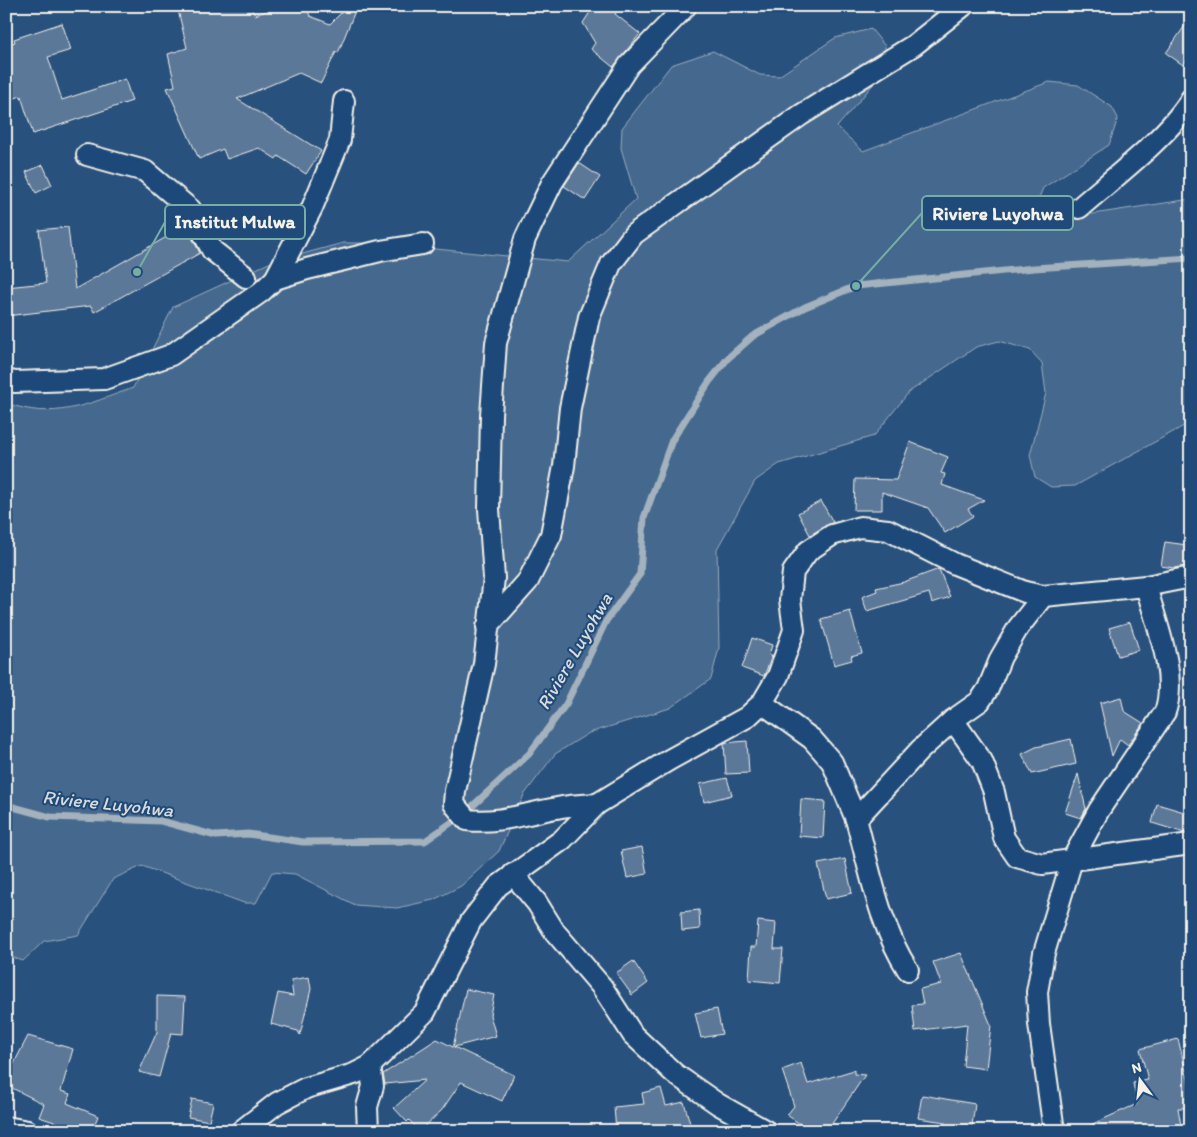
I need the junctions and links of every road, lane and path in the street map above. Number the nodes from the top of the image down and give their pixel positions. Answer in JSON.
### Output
{"nodes":[{"id":1,"x":686,"y":6,"type":"edge"},
{"id":2,"x":963,"y":6,"type":"edge"},
{"id":3,"x":1191,"y":98,"type":"edge"},
{"id":4,"x":344,"y":101,"type":"dead end"},
{"id":5,"x":87,"y":156,"type":"dead end"},
{"id":6,"x":1079,"y":208,"type":"dead end"},
{"id":7,"x":423,"y":244,"type":"dead end"},
{"id":8,"x":246,"y":277,"type":"dead end"},
{"id":9,"x":275,"y":279,"type":"junction"},
{"id":10,"x":6,"y":380,"type":"edge"},
{"id":11,"x":1191,"y":577,"type":"edge"},
{"id":12,"x":1146,"y":586,"type":"junction"},
{"id":13,"x":1043,"y":596,"type":"junction"},
{"id":14,"x":487,"y":626,"type":"junction"},
{"id":15,"x":762,"y":703,"type":"junction"},
{"id":16,"x":952,"y":720,"type":"junction"},
{"id":17,"x":597,"y":804,"type":"junction"},
{"id":18,"x":856,"y":819,"type":"junction"},
{"id":19,"x":1191,"y":844,"type":"edge"},
{"id":20,"x":1072,"y":860,"type":"junction"},
{"id":21,"x":513,"y":874,"type":"junction"},
{"id":22,"x":908,"y":970,"type":"dead end"},
{"id":23,"x":370,"y":1066,"type":"junction"},
{"id":24,"x":6,"y":1127,"type":"edge"},
{"id":25,"x":28,"y":1131,"type":"edge"},
{"id":26,"x":241,"y":1131,"type":"edge"},
{"id":27,"x":368,"y":1131,"type":"edge"},
{"id":28,"x":766,"y":1131,"type":"edge"},
{"id":29,"x":1054,"y":1131,"type":"edge"}],
"edges":[{"from":1,"to":14,"type":"street"},
{"from":2,"to":14,"type":"street"},
{"from":3,"to":6,"type":"street"},
{"from":4,"to":9,"type":"street"},
{"from":5,"to":8,"type":"street"},
{"from":7,"to":9,"type":"street"},
{"from":9,"to":10,"type":"street"},
{"from":11,"to":12,"type":"street"},
{"from":12,"to":13,"type":"street"},
{"from":12,"to":20,"type":"street"},
{"from":13,"to":15,"type":"street"},
{"from":13,"to":16,"type":"street"},
{"from":14,"to":17,"type":"street"},
{"from":15,"to":17,"type":"street"},
{"from":15,"to":18,"type":"street"},
{"from":16,"to":18,"type":"street"},
{"from":16,"to":20,"type":"street"},
{"from":17,"to":21,"type":"street"},
{"from":18,"to":22,"type":"street"},
{"from":19,"to":20,"type":"street"},
{"from":20,"to":29,"type":"street"},
{"from":21,"to":23,"type":"street"},
{"from":21,"to":28,"type":"street"},
{"from":23,"to":26,"type":"street"},
{"from":23,"to":27,"type":"street"},
{"from":24,"to":25,"type":"street"}]}
